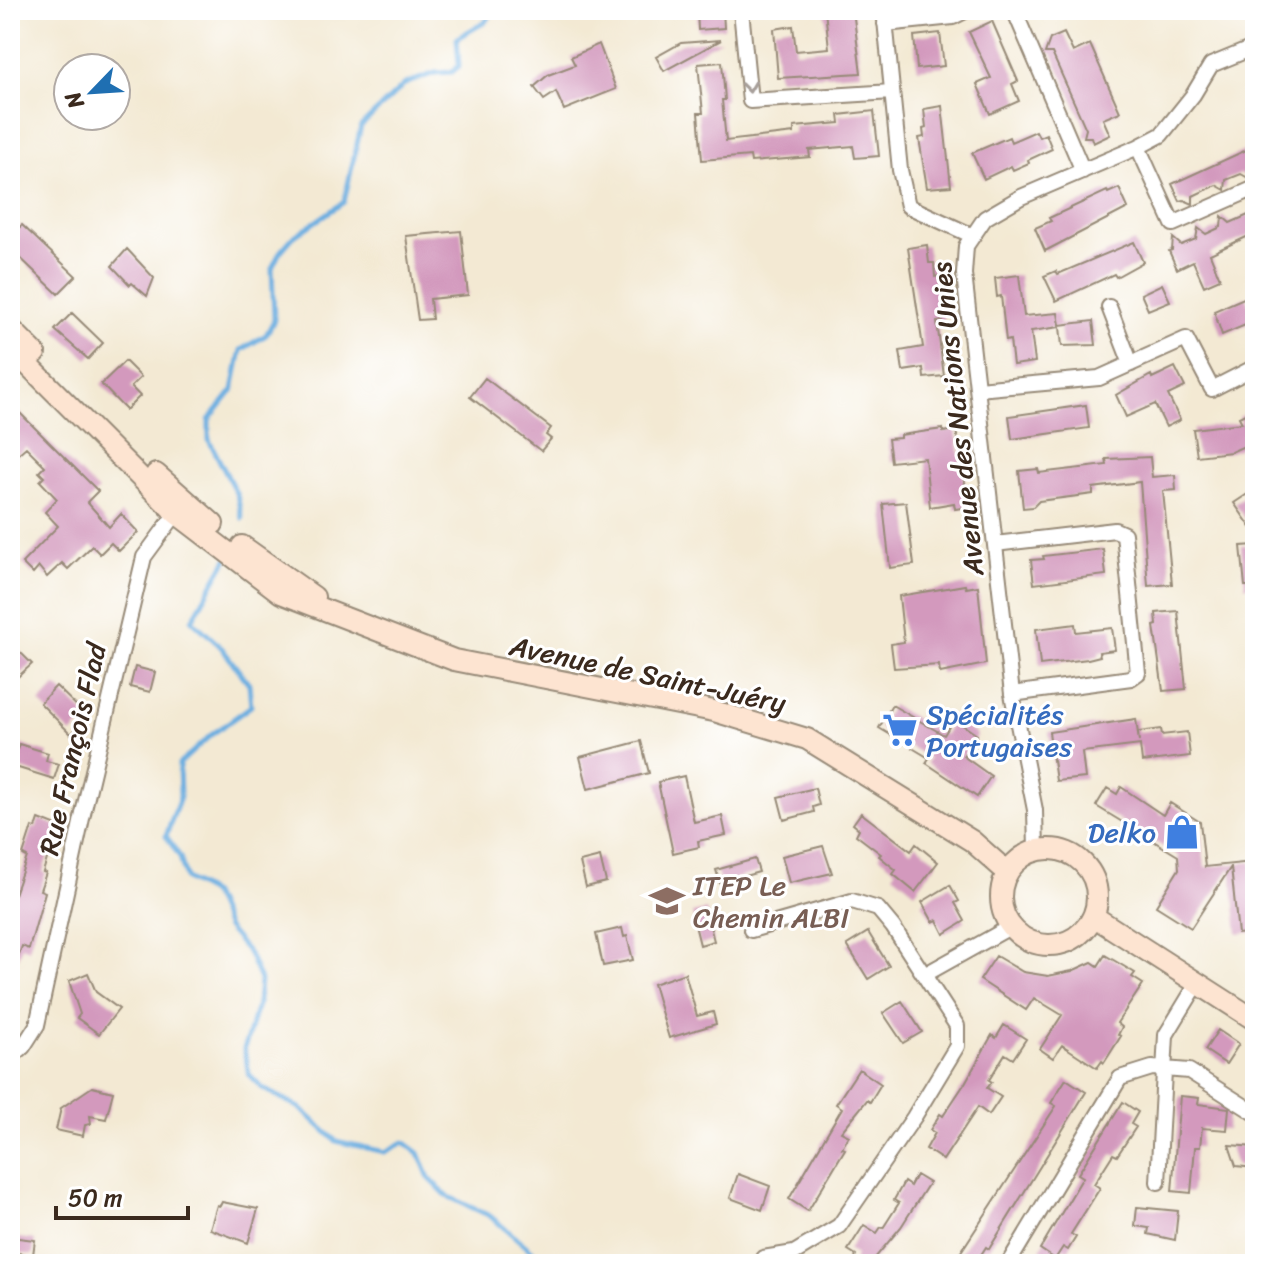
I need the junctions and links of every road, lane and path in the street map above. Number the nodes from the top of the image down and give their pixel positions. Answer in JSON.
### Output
{"nodes":[{"id":1,"x":741,"y":10,"type":"edge"},
{"id":2,"x":1014,"y":10,"type":"edge"},
{"id":3,"x":957,"y":12,"type":"edge"},
{"id":4,"x":885,"y":17,"type":"edge"},
{"id":5,"x":1255,"y":47,"type":"edge"},
{"id":6,"x":892,"y":92,"type":"junction"},
{"id":7,"x":1138,"y":147,"type":"junction"},
{"id":8,"x":1083,"y":171,"type":"junction"},
{"id":9,"x":1255,"y":188,"type":"edge"},
{"id":10,"x":973,"y":236,"type":"junction"},
{"id":11,"x":1109,"y":307,"type":"dead end"},
{"id":12,"x":10,"y":328,"type":"edge"},
{"id":13,"x":10,"y":347,"type":"edge"},
{"id":14,"x":1131,"y":364,"type":"junction"},
{"id":15,"x":1255,"y":367,"type":"edge"},
{"id":16,"x":978,"y":389,"type":"junction"},
{"id":17,"x":181,"y":508,"type":"junction"},
{"id":18,"x":995,"y":544,"type":"junction"},
{"id":19,"x":1012,"y":694,"type":"junction"},
{"id":20,"x":1036,"y":850,"type":"junction"},
{"id":21,"x":1007,"y":872,"type":"junction"},
{"id":22,"x":1093,"y":916,"type":"junction"},
{"id":23,"x":1010,"y":927,"type":"junction"},
{"id":24,"x":751,"y":930,"type":"dead end"},
{"id":25,"x":924,"y":975,"type":"junction"},
{"id":26,"x":1197,"y":984,"type":"junction"},
{"id":27,"x":1255,"y":1020,"type":"edge"},
{"id":28,"x":10,"y":1058,"type":"edge"},
{"id":29,"x":1165,"y":1070,"type":"junction"},
{"id":30,"x":1255,"y":1113,"type":"edge"},
{"id":31,"x":1158,"y":1182,"type":"dead end"},
{"id":32,"x":763,"y":1258,"type":"dead end"},
{"id":33,"x":1008,"y":1264,"type":"edge"}],
"edges":[{"from":1,"to":6,"type":"street","one_way":true},
{"from":2,"to":8,"type":"street"},
{"from":3,"to":4,"type":"street"},
{"from":4,"to":6,"type":"street"},
{"from":5,"to":7,"type":"street","name":"Avenue des Nations Unies"},
{"from":6,"to":10,"type":"street"},
{"from":7,"to":8,"type":"street","name":"Avenue des Nations Unies"},
{"from":7,"to":9,"type":"street"},
{"from":8,"to":10,"type":"street","name":"Avenue des Nations Unies"},
{"from":10,"to":16,"type":"street","name":"Avenue des Nations Unies"},
{"from":11,"to":14,"type":"street"},
{"from":12,"to":17,"type":"main road"},
{"from":13,"to":17,"type":"main road"},
{"from":14,"to":15,"type":"street"},
{"from":14,"to":16,"type":"street"},
{"from":16,"to":18,"type":"street","name":"Avenue des Nations Unies"},
{"from":17,"to":21,"type":"main road","name":"Avenue de Saint-Juéry"},
{"from":17,"to":28,"type":"street","name":"Rue François Flad"},
{"from":18,"to":19,"type":"street","name":"Avenue des Nations Unies"},
{"from":18,"to":19,"type":"street"},
{"from":19,"to":20,"type":"street","name":"Avenue des Nations Unies"},
{"from":20,"to":21,"type":"main road"},
{"from":20,"to":22,"type":"main road"},
{"from":21,"to":23,"type":"main road"},
{"from":22,"to":23,"type":"main road"},
{"from":22,"to":26,"type":"main road"},
{"from":23,"to":25,"type":"street"},
{"from":24,"to":25,"type":"street"},
{"from":25,"to":32,"type":"street"},
{"from":26,"to":27,"type":"main road"},
{"from":26,"to":29,"type":"street"},
{"from":29,"to":30,"type":"street"},
{"from":29,"to":31,"type":"street"},
{"from":29,"to":33,"type":"street"}]}
